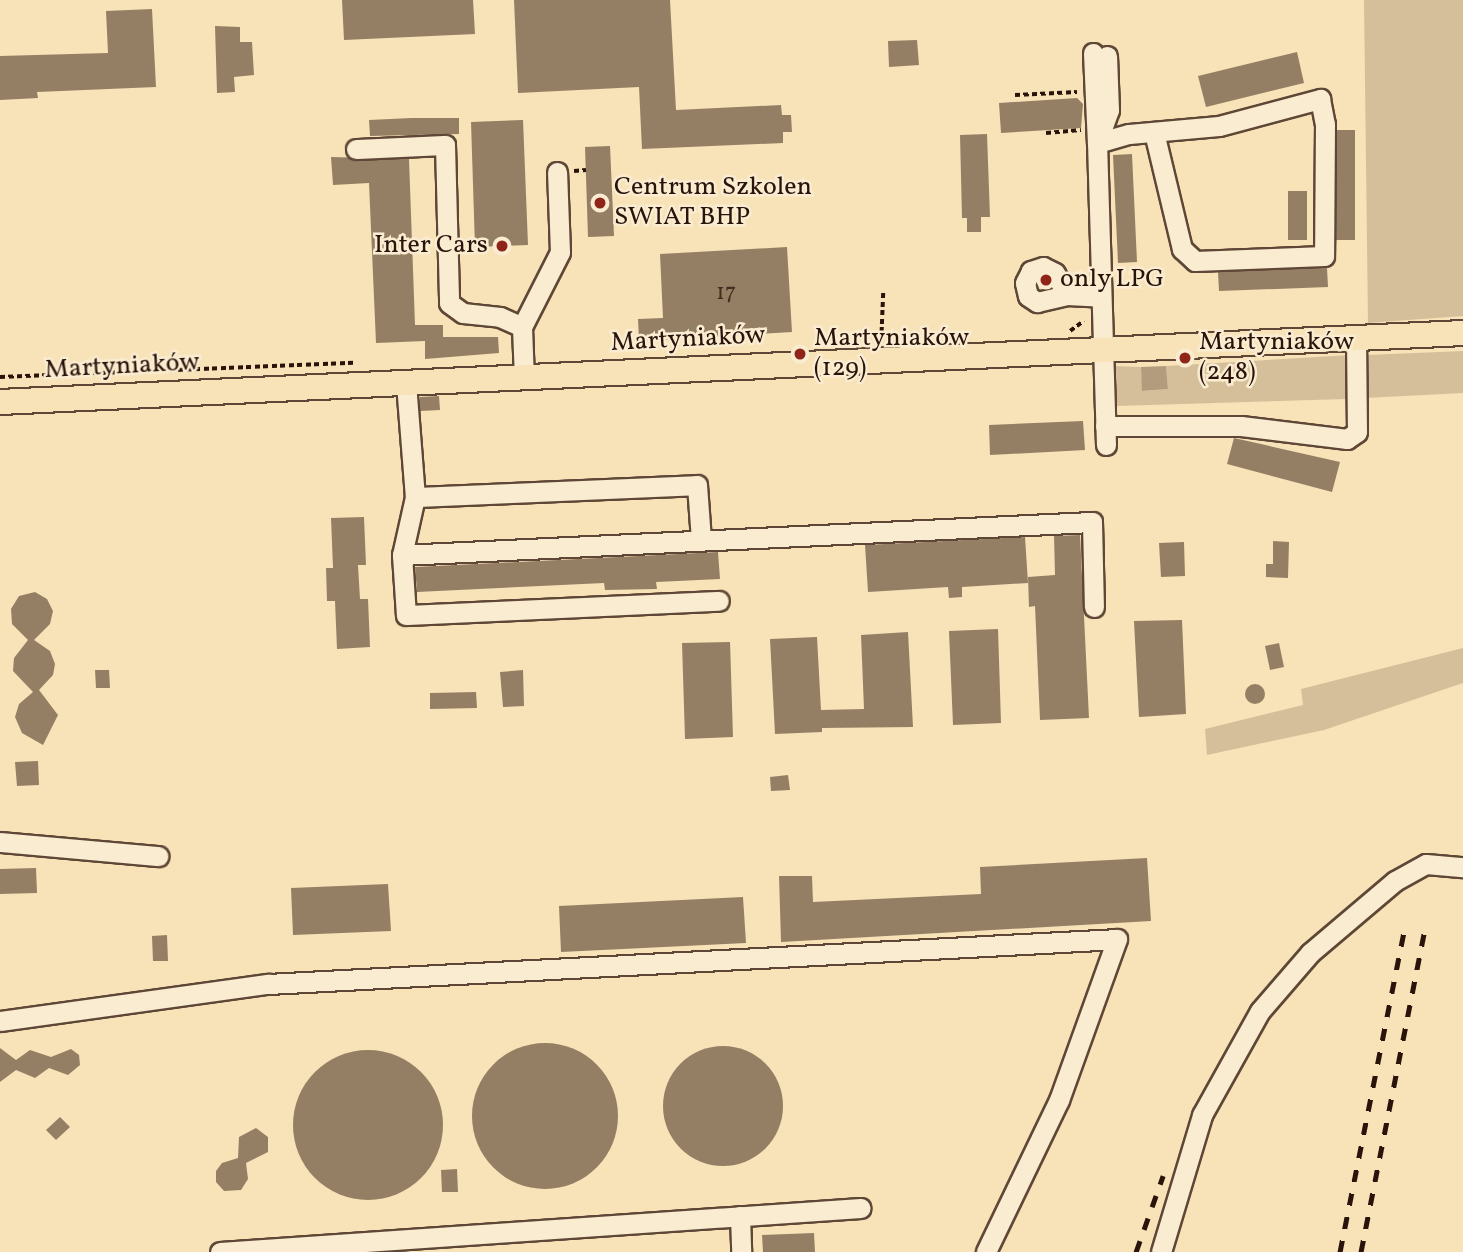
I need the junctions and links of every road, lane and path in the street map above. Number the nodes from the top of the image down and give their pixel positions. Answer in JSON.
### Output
{"nodes":[{"id":1,"x":1100,"y":55,"type":"dead end"},
{"id":2,"x":1082,"y":94,"type":"dead end"},
{"id":3,"x":1015,"y":95,"type":"dead end"},
{"id":4,"x":1154,"y":132,"type":"junction"},
{"id":5,"x":1097,"y":143,"type":"junction"},
{"id":6,"x":356,"y":149,"type":"dead end"},
{"id":7,"x":557,"y":173,"type":"dead end"},
{"id":8,"x":1067,"y":295,"type":"dead end"},
{"id":9,"x":1101,"y":297,"type":"junction"},
{"id":10,"x":522,"y":327,"type":"junction"},
{"id":11,"x":1463,"y":333,"type":"edge"},
{"id":12,"x":1356,"y":337,"type":"junction"},
{"id":13,"x":1103,"y":350,"type":"junction"},
{"id":14,"x":360,"y":366,"type":"dead end"},
{"id":15,"x":0,"y":377,"type":"edge"},
{"id":16,"x":524,"y":378,"type":"junction"},
{"id":17,"x":406,"y":383,"type":"junction"},
{"id":18,"x":0,"y":402,"type":"edge"},
{"id":19,"x":415,"y":497,"type":"junction"},
{"id":20,"x":701,"y":540,"type":"junction"},
{"id":21,"x":402,"y":555,"type":"junction"},
{"id":22,"x":719,"y":601,"type":"dead end"},
{"id":23,"x":1094,"y":607,"type":"dead end"},
{"id":24,"x":0,"y":842,"type":"edge"},
{"id":25,"x":158,"y":856,"type":"dead end"},
{"id":26,"x":1463,"y":867,"type":"edge"},
{"id":27,"x":0,"y":1021,"type":"edge"},
{"id":28,"x":860,"y":1208,"type":"dead end"},
{"id":29,"x":740,"y":1216,"type":"junction"},
{"id":30,"x":220,"y":1252,"type":"edge"},
{"id":31,"x":741,"y":1252,"type":"edge"},
{"id":32,"x":986,"y":1252,"type":"edge"},
{"id":33,"x":1161,"y":1252,"type":"edge"}],
"edges":[{"from":1,"to":5,"type":"lane"},
{"from":2,"to":3,"type":"path"},
{"from":4,"to":4,"type":"lane"},
{"from":4,"to":5,"type":"lane"},
{"from":5,"to":9,"type":"lane"},
{"from":6,"to":10,"type":"lane"},
{"from":7,"to":10,"type":"lane"},
{"from":8,"to":9,"type":"lane"},
{"from":9,"to":13,"type":"lane"},
{"from":10,"to":16,"type":"lane"},
{"from":11,"to":12,"type":"main road","name":"Martyniaków"},
{"from":12,"to":13,"type":"main road","name":"Martyniaków"},
{"from":12,"to":13,"type":"lane"},
{"from":13,"to":16,"type":"main road","name":"Martyniaków"},
{"from":14,"to":15,"type":"path"},
{"from":16,"to":17,"type":"main road","name":"Martyniaków"},
{"from":17,"to":18,"type":"main road","name":"Martyniaków"},
{"from":17,"to":19,"type":"lane"},
{"from":19,"to":20,"type":"lane"},
{"from":19,"to":21,"type":"lane"},
{"from":20,"to":21,"type":"lane"},
{"from":20,"to":23,"type":"lane"},
{"from":21,"to":22,"type":"lane"},
{"from":24,"to":25,"type":"lane"},
{"from":26,"to":33,"type":"lane"},
{"from":27,"to":32,"type":"lane"},
{"from":28,"to":29,"type":"lane"},
{"from":29,"to":30,"type":"lane"},
{"from":29,"to":31,"type":"lane"}]}
